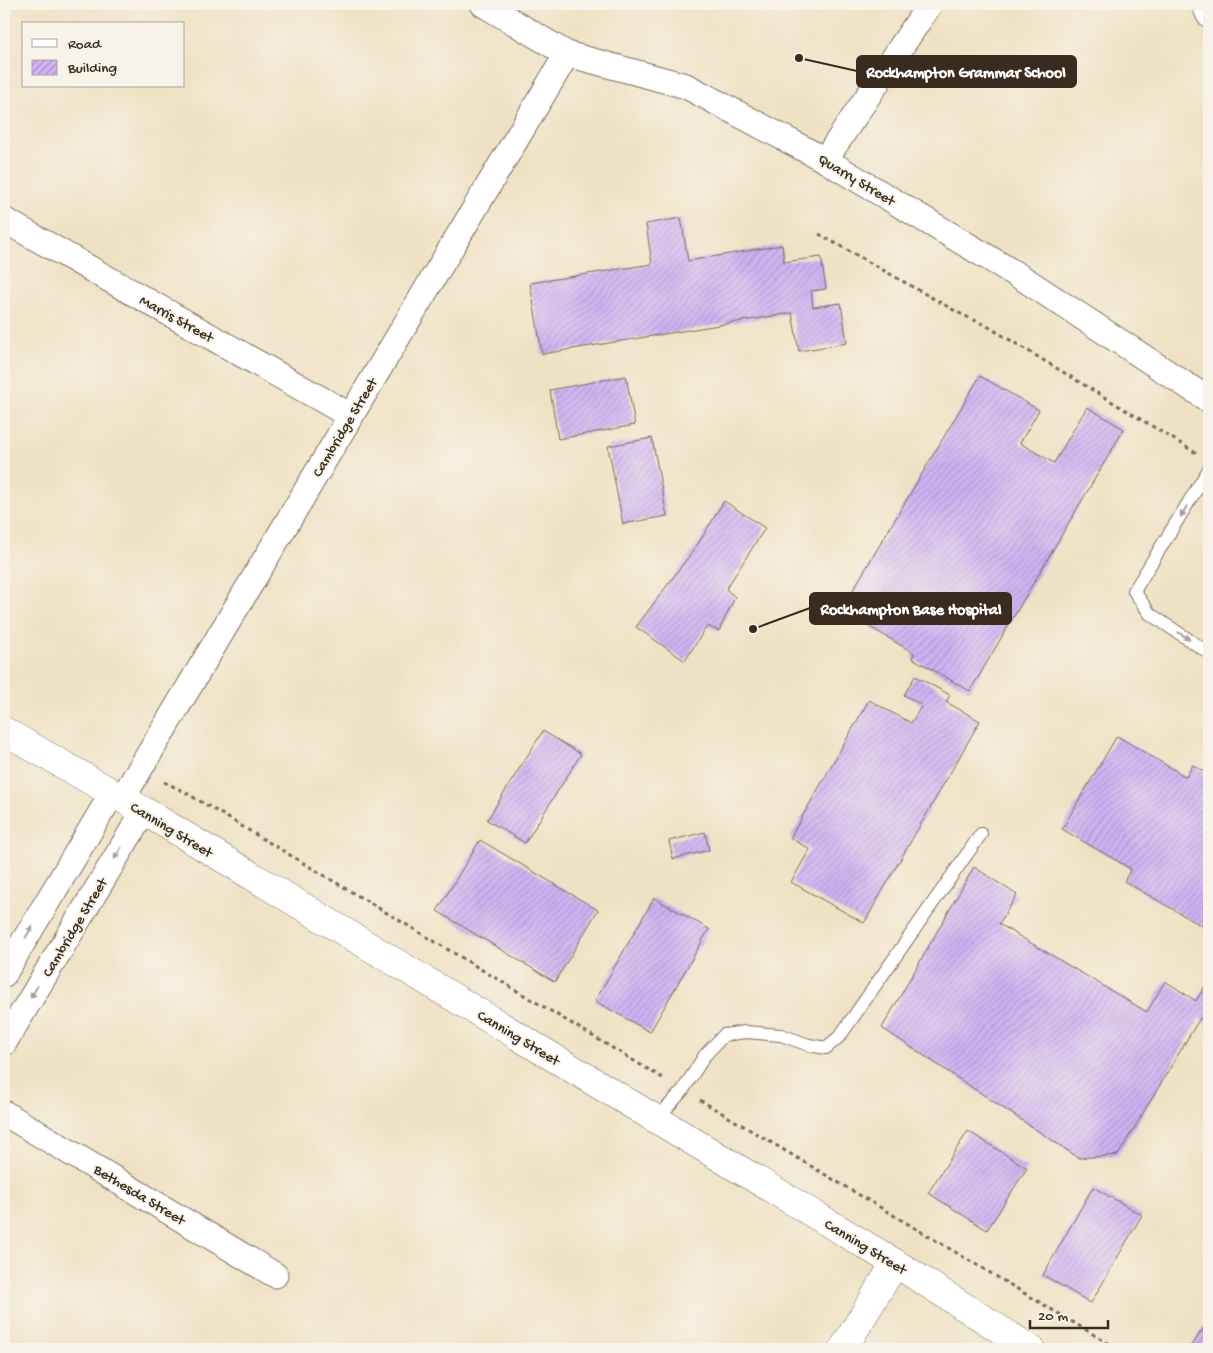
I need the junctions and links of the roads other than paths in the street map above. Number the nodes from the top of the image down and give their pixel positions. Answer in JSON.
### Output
{"nodes":[{"id":1,"x":483,"y":4,"type":"edge"},
{"id":2,"x":930,"y":4,"type":"edge"},
{"id":3,"x":1204,"y":4,"type":"edge"},
{"id":4,"x":1209,"y":14,"type":"edge"},
{"id":5,"x":567,"y":54,"type":"junction"},
{"id":6,"x":825,"y":160,"type":"junction"},
{"id":7,"x":4,"y":220,"type":"edge"},
{"id":8,"x":1209,"y":400,"type":"edge"},
{"id":9,"x":350,"y":416,"type":"junction"},
{"id":10,"x":1209,"y":469,"type":"edge"},
{"id":11,"x":1209,"y":653,"type":"edge"},
{"id":12,"x":4,"y":731,"type":"edge"},
{"id":13,"x":126,"y":801,"type":"junction"},
{"id":14,"x":981,"y":834,"type":"dead end"},
{"id":15,"x":4,"y":974,"type":"edge"},
{"id":16,"x":4,"y":1043,"type":"edge"},
{"id":17,"x":4,"y":1113,"type":"edge"},
{"id":18,"x":656,"y":1120,"type":"junction"},
{"id":19,"x":895,"y":1264,"type":"junction"},
{"id":20,"x":275,"y":1275,"type":"dead end"},
{"id":21,"x":843,"y":1349,"type":"edge"},
{"id":22,"x":1031,"y":1349,"type":"edge"}],
"edges":[{"from":1,"to":5,"type":"street","name":"Quarry Street"},
{"from":2,"to":6,"type":"street"},
{"from":3,"to":4,"type":"street"},
{"from":5,"to":6,"type":"street","name":"Quarry Street"},
{"from":5,"to":9,"type":"street","name":"Cambridge Street"},
{"from":6,"to":8,"type":"street","name":"Quarry Street"},
{"from":7,"to":9,"type":"street","name":"Marris Street"},
{"from":9,"to":13,"type":"street","name":"Cambridge Street"},
{"from":10,"to":11,"type":"lane","one_way":true},
{"from":12,"to":13,"type":"street","name":"Canning Street"},
{"from":15,"to":13,"type":"street","name":"Cambridge Street","one_way":true},
{"from":13,"to":16,"type":"street","name":"Cambridge Street","one_way":true},
{"from":13,"to":18,"type":"street","name":"Canning Street"},
{"from":14,"to":18,"type":"lane"},
{"from":17,"to":20,"type":"street","name":"Bethesda Street"},
{"from":18,"to":19,"type":"street","name":"Canning Street"},
{"from":19,"to":21,"type":"street"},
{"from":19,"to":22,"type":"street","name":"Canning Street"}]}
